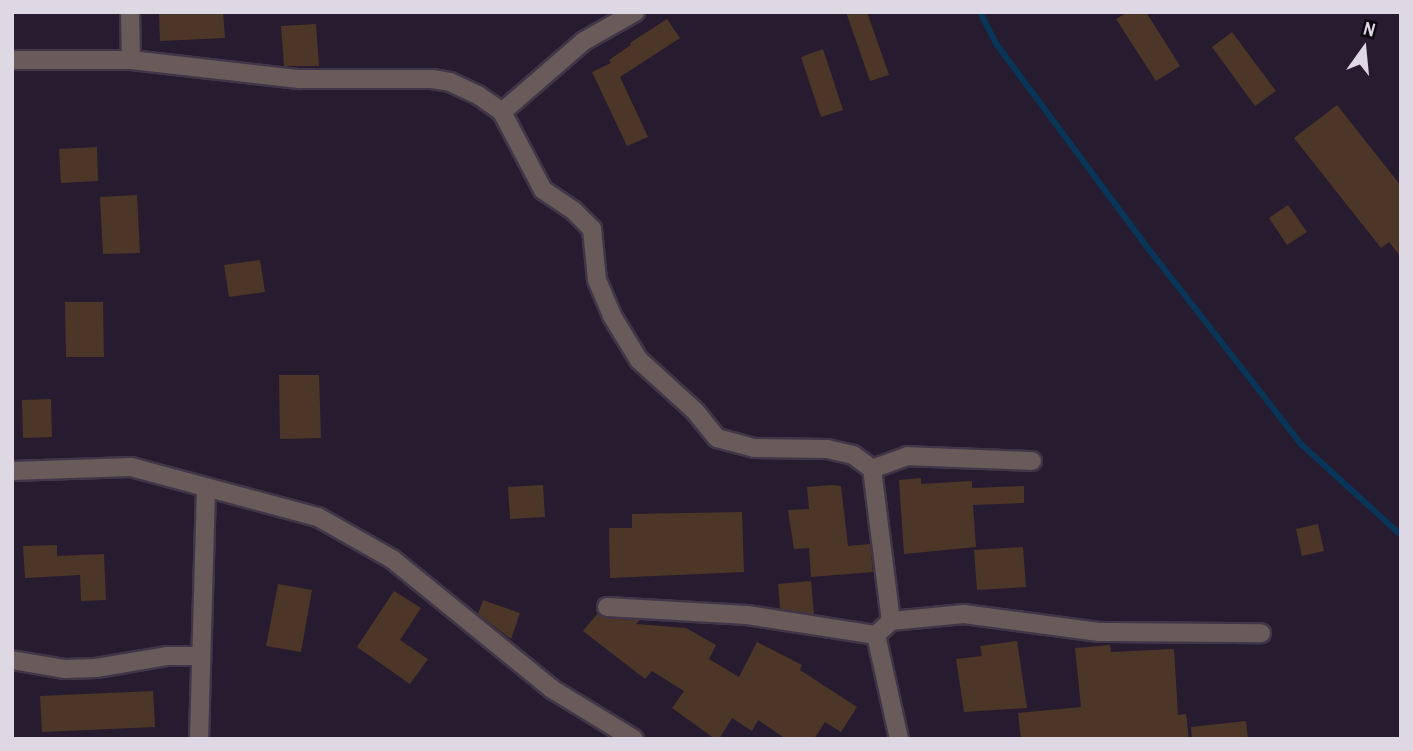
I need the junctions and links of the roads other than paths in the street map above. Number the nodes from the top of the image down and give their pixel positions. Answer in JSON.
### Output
{"nodes":[{"id":1,"x":130,"y":12,"type":"edge"},
{"id":2,"x":635,"y":12,"type":"edge"},
{"id":3,"x":12,"y":60,"type":"edge"},
{"id":4,"x":131,"y":60,"type":"junction"},
{"id":5,"x":502,"y":112,"type":"junction"},
{"id":6,"x":1032,"y":461,"type":"dead end"},
{"id":7,"x":872,"y":470,"type":"junction"},
{"id":8,"x":12,"y":471,"type":"edge"},
{"id":9,"x":206,"y":489,"type":"junction"},
{"id":10,"x":607,"y":607,"type":"dead end"},
{"id":11,"x":891,"y":621,"type":"junction"},
{"id":12,"x":1261,"y":632,"type":"dead end"},
{"id":13,"x":876,"y":635,"type":"junction"},
{"id":14,"x":201,"y":656,"type":"junction"},
{"id":15,"x":12,"y":660,"type":"edge"},
{"id":16,"x":199,"y":739,"type":"edge"},
{"id":17,"x":634,"y":739,"type":"edge"},
{"id":18,"x":899,"y":739,"type":"edge"}],
"edges":[{"from":1,"to":4,"type":"street"},
{"from":2,"to":5,"type":"street"},
{"from":3,"to":4,"type":"street"},
{"from":4,"to":5,"type":"street"},
{"from":5,"to":7,"type":"street"},
{"from":6,"to":7,"type":"street"},
{"from":7,"to":11,"type":"street"},
{"from":8,"to":9,"type":"street"},
{"from":9,"to":14,"type":"street"},
{"from":9,"to":17,"type":"street"},
{"from":10,"to":13,"type":"street"},
{"from":11,"to":12,"type":"street"},
{"from":11,"to":13,"type":"street"},
{"from":13,"to":18,"type":"street"},
{"from":14,"to":15,"type":"street"},
{"from":14,"to":16,"type":"street"}]}
